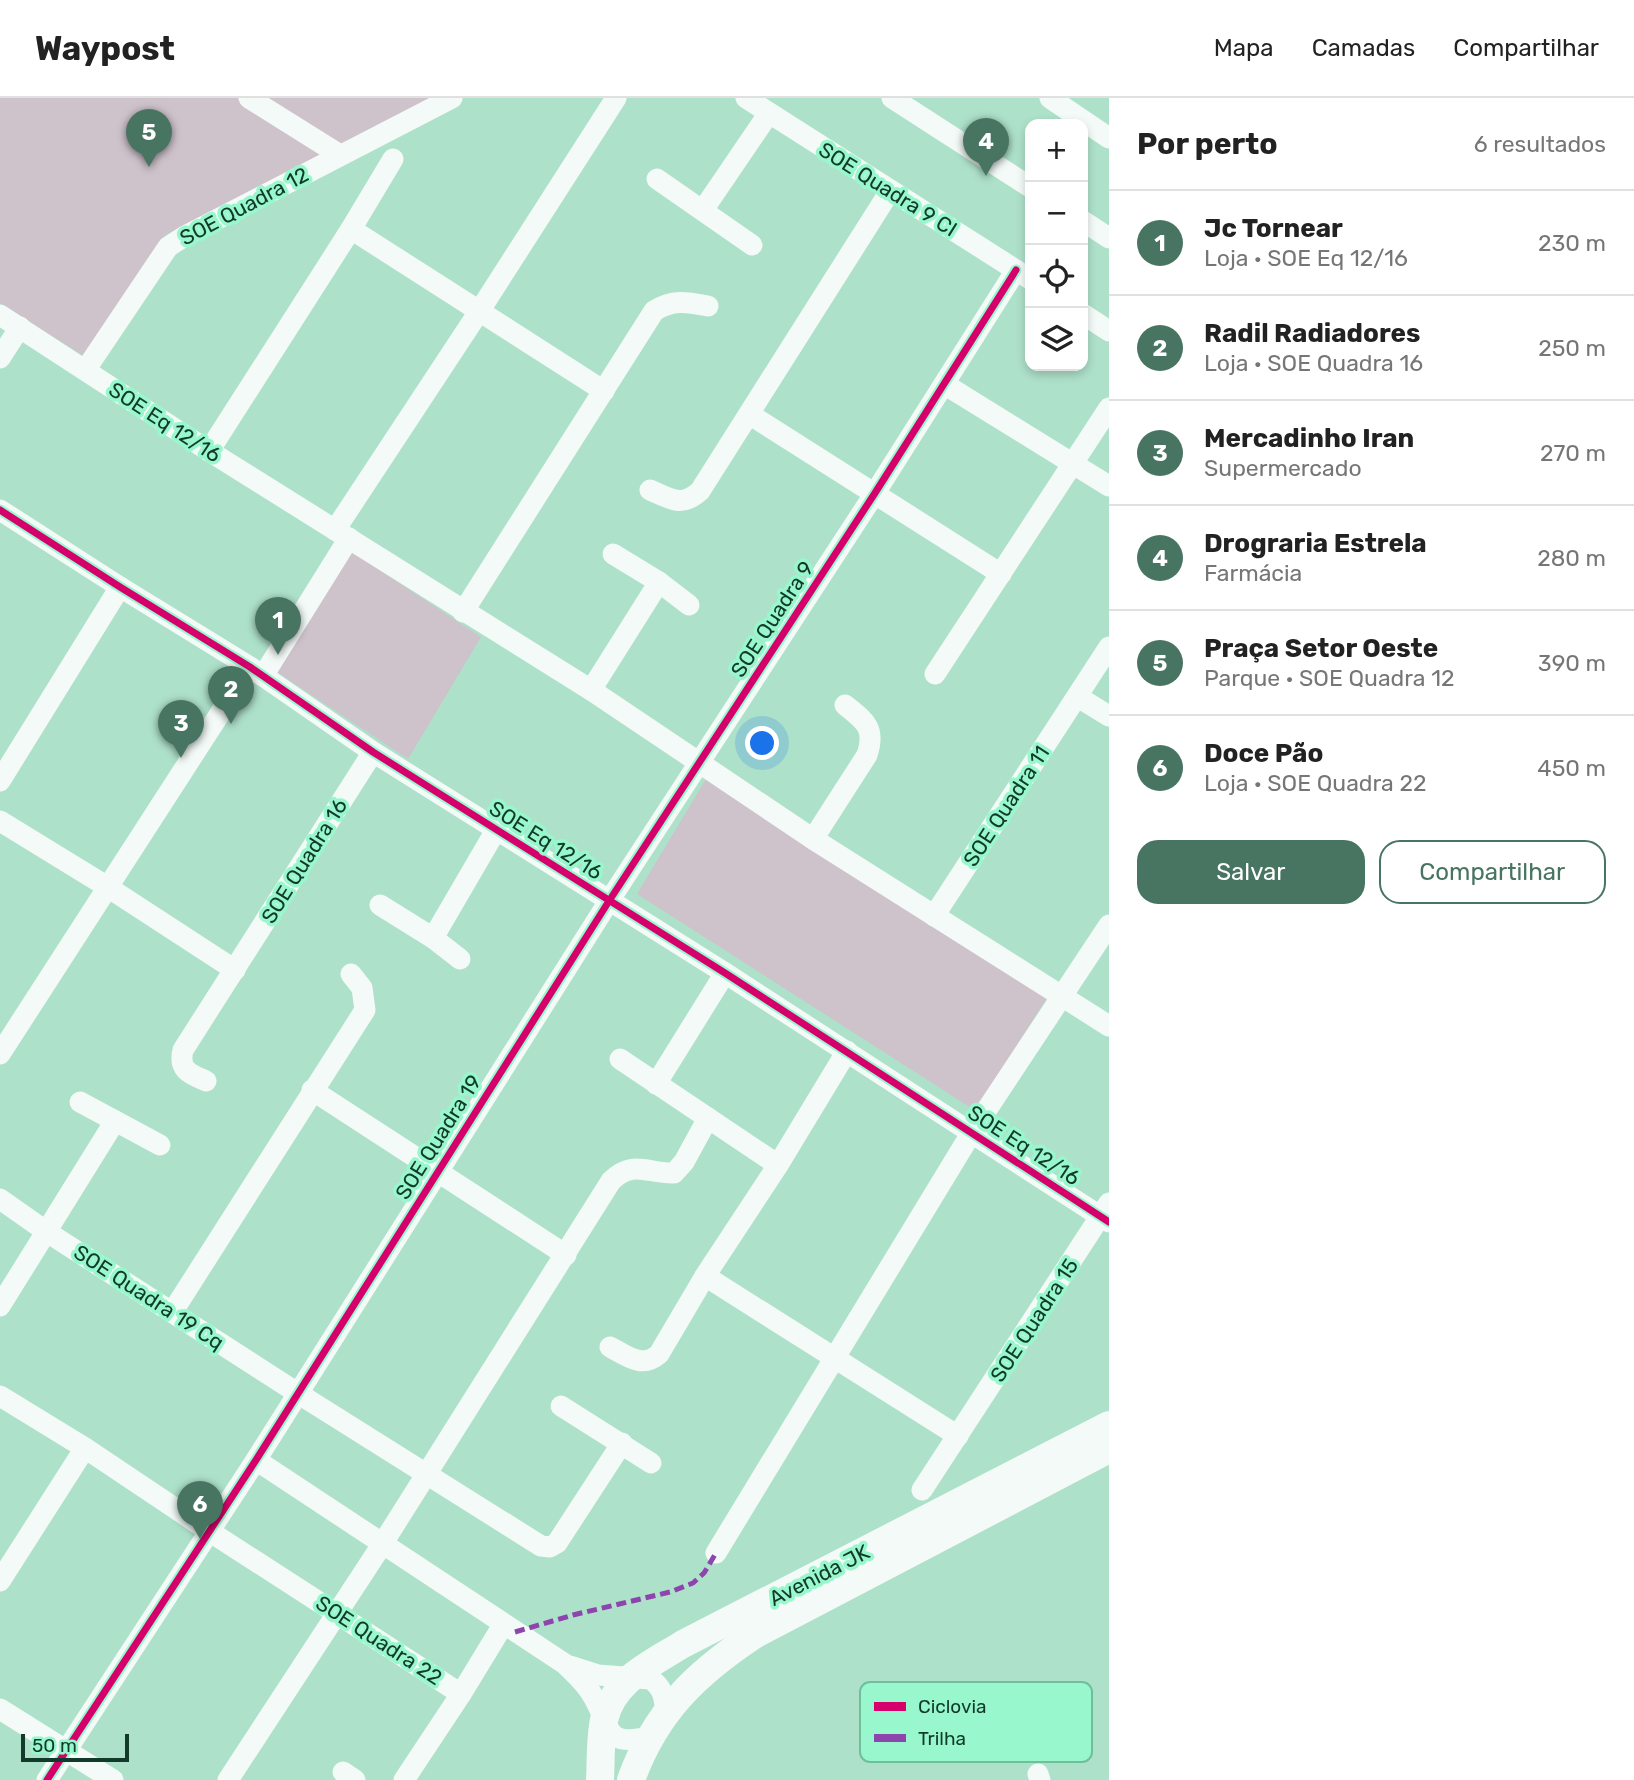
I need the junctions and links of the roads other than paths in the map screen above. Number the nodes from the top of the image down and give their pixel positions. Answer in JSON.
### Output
{"nodes":[{"id":1,"x":249,"y":98,"type":"edge"},
{"id":2,"x":452,"y":98,"type":"edge"},
{"id":3,"x":616,"y":98,"type":"edge"},
{"id":4,"x":746,"y":98,"type":"edge"},
{"id":5,"x":892,"y":98,"type":"edge"},
{"id":6,"x":1050,"y":98,"type":"edge"},
{"id":7,"x":769,"y":113,"type":"junction"},
{"id":8,"x":1108,"y":134,"type":"edge"},
{"id":9,"x":340,"y":155,"type":"junction"},
{"id":10,"x":393,"y":159,"type":"dead end"},
{"id":11,"x":657,"y":179,"type":"dead end"},
{"id":12,"x":1025,"y":184,"type":"edge"},
{"id":13,"x":890,"y":191,"type":"junction"},
{"id":14,"x":703,"y":210,"type":"junction"},
{"id":15,"x":1088,"y":224,"type":"edge"},
{"id":16,"x":351,"y":229,"type":"junction"},
{"id":17,"x":1109,"y":238,"type":"edge"},
{"id":18,"x":752,"y":245,"type":"dead end"},
{"id":19,"x":1023,"y":275,"type":"edge"},
{"id":20,"x":708,"y":306,"type":"dead end"},
{"id":21,"x":480,"y":310,"type":"junction"},
{"id":22,"x":0,"y":315,"type":"edge"},
{"id":23,"x":1088,"y":317,"type":"edge"},
{"id":24,"x":20,"y":327,"type":"junction"},
{"id":25,"x":1109,"y":331,"type":"edge"},
{"id":26,"x":1,"y":355,"type":"edge"},
{"id":27,"x":86,"y":369,"type":"junction"},
{"id":28,"x":944,"y":384,"type":"junction"},
{"id":29,"x":604,"y":391,"type":"junction"},
{"id":30,"x":1109,"y":408,"type":"edge"},
{"id":31,"x":749,"y":414,"type":"junction"},
{"id":32,"x":209,"y":452,"type":"junction"},
{"id":33,"x":1074,"y":463,"type":"junction"},
{"id":34,"x":1109,"y":486,"type":"edge"},
{"id":35,"x":650,"y":490,"type":"dead end"},
{"id":36,"x":875,"y":494,"type":"junction"},
{"id":37,"x":0,"y":510,"type":"edge"},
{"id":38,"x":342,"y":534,"type":"junction"},
{"id":39,"x":613,"y":554,"type":"dead end"},
{"id":40,"x":1001,"y":574,"type":"junction"},
{"id":41,"x":659,"y":582,"type":"junction"},
{"id":42,"x":120,"y":587,"type":"junction"},
{"id":43,"x":689,"y":605,"type":"dead end"},
{"id":44,"x":463,"y":612,"type":"junction"},
{"id":45,"x":1109,"y":647,"type":"edge"},
{"id":46,"x":256,"y":671,"type":"junction"},
{"id":47,"x":935,"y":674,"type":"dead end"},
{"id":48,"x":591,"y":690,"type":"junction"},
{"id":49,"x":1078,"y":696,"type":"junction"},
{"id":50,"x":845,"y":705,"type":"dead end"},
{"id":51,"x":1109,"y":716,"type":"edge"},
{"id":52,"x":373,"y":752,"type":"junction"},
{"id":53,"x":699,"y":763,"type":"junction"},
{"id":54,"x":0,"y":781,"type":"edge"},
{"id":55,"x":0,"y":821,"type":"edge"},
{"id":56,"x":496,"y":830,"type":"junction"},
{"id":57,"x":813,"y":839,"type":"junction"},
{"id":58,"x":106,"y":886,"type":"junction"},
{"id":59,"x":609,"y":901,"type":"junction"},
{"id":60,"x":380,"y":905,"type":"dead end"},
{"id":61,"x":934,"y":916,"type":"junction"},
{"id":62,"x":1109,"y":925,"type":"edge"},
{"id":63,"x":433,"y":937,"type":"junction"},
{"id":64,"x":460,"y":959,"type":"dead end"},
{"id":65,"x":235,"y":970,"type":"junction"},
{"id":66,"x":725,"y":973,"type":"junction"},
{"id":67,"x":351,"y":974,"type":"dead end"},
{"id":68,"x":1062,"y":996,"type":"junction"},
{"id":69,"x":1109,"y":1026,"type":"edge"},
{"id":70,"x":847,"y":1051,"type":"junction"},
{"id":71,"x":0,"y":1054,"type":"edge"},
{"id":72,"x":620,"y":1059,"type":"dead end"},
{"id":73,"x":206,"y":1081,"type":"dead end"},
{"id":74,"x":656,"y":1084,"type":"junction"},
{"id":75,"x":312,"y":1090,"type":"junction"},
{"id":76,"x":80,"y":1102,"type":"dead end"},
{"id":77,"x":708,"y":1118,"type":"junction"},
{"id":78,"x":115,"y":1121,"type":"junction"},
{"id":79,"x":972,"y":1132,"type":"junction"},
{"id":80,"x":160,"y":1145,"type":"dead end"},
{"id":81,"x":778,"y":1165,"type":"junction"},
{"id":82,"x":437,"y":1171,"type":"junction"},
{"id":83,"x":0,"y":1199,"type":"edge"},
{"id":84,"x":1106,"y":1213,"type":"edge"},
{"id":85,"x":47,"y":1232,"type":"junction"},
{"id":86,"x":566,"y":1255,"type":"junction"},
{"id":87,"x":705,"y":1276,"type":"junction"},
{"id":88,"x":0,"y":1306,"type":"edge"},
{"id":89,"x":173,"y":1311,"type":"junction"},
{"id":90,"x":610,"y":1347,"type":"dead end"},
{"id":91,"x":837,"y":1357,"type":"junction"},
{"id":92,"x":299,"y":1394,"type":"junction"},
{"id":93,"x":0,"y":1396,"type":"edge"},
{"id":94,"x":561,"y":1406,"type":"dead end"},
{"id":95,"x":1109,"y":1425,"type":"edge"},
{"id":96,"x":958,"y":1436,"type":"junction"},
{"id":97,"x":622,"y":1443,"type":"junction"},
{"id":98,"x":85,"y":1448,"type":"junction"},
{"id":99,"x":1109,"y":1449,"type":"edge"},
{"id":100,"x":256,"y":1460,"type":"junction"},
{"id":101,"x":651,"y":1463,"type":"dead end"},
{"id":102,"x":425,"y":1474,"type":"junction"},
{"id":103,"x":922,"y":1490,"type":"dead end"},
{"id":104,"x":209,"y":1531,"type":"junction"},
{"id":105,"x":383,"y":1543,"type":"junction"},
{"id":106,"x":716,"y":1553,"type":"dead end"},
{"id":107,"x":0,"y":1581,"type":"edge"},
{"id":108,"x":336,"y":1612,"type":"junction"},
{"id":109,"x":503,"y":1625,"type":"junction"},
{"id":110,"x":565,"y":1664,"type":"junction"},
{"id":111,"x":631,"y":1676,"type":"junction"},
{"id":112,"x":461,"y":1694,"type":"junction"},
{"id":113,"x":0,"y":1709,"type":"edge"},
{"id":114,"x":666,"y":1711,"type":"junction"},
{"id":115,"x":604,"y":1722,"type":"junction"},
{"id":116,"x":649,"y":1737,"type":"junction"},
{"id":117,"x":67,"y":1750,"type":"junction"},
{"id":118,"x":47,"y":1780,"type":"edge"},
{"id":119,"x":113,"y":1780,"type":"edge"},
{"id":120,"x":228,"y":1780,"type":"edge"},
{"id":121,"x":404,"y":1780,"type":"edge"},
{"id":122,"x":600,"y":1780,"type":"edge"},
{"id":123,"x":631,"y":1780,"type":"edge"}],
"edges":[{"from":1,"to":9,"type":"street"},
{"from":2,"to":9,"type":"street","name":"SOE Quadra 12"},
{"from":3,"to":21,"type":"street"},
{"from":4,"to":7,"type":"street","name":"SOE Quadra 9 CI"},
{"from":5,"to":12,"type":"street"},
{"from":6,"to":8,"type":"street"},
{"from":7,"to":13,"type":"street","name":"SOE Quadra 9 CI"},
{"from":7,"to":14,"type":"street"},
{"from":9,"to":27,"type":"street","name":"SOE Quadra 12"},
{"from":10,"to":16,"type":"street"},
{"from":11,"to":14,"type":"street"},
{"from":13,"to":19,"type":"street","name":"SOE Quadra 9 CI"},
{"from":13,"to":31,"type":"street"},
{"from":14,"to":18,"type":"street"},
{"from":15,"to":17,"type":"street"},
{"from":16,"to":21,"type":"street"},
{"from":16,"to":32,"type":"street"},
{"from":19,"to":28,"type":"street","name":"SOE Quadra 9"},
{"from":20,"to":29,"type":"street"},
{"from":21,"to":29,"type":"street"},
{"from":21,"to":38,"type":"street"},
{"from":22,"to":24,"type":"street","name":"SOE Eq 12/16"},
{"from":23,"to":25,"type":"street"},
{"from":24,"to":26,"type":"street"},
{"from":24,"to":27,"type":"street","name":"SOE Eq 12/16"},
{"from":27,"to":32,"type":"street","name":"SOE Eq 12/16"},
{"from":28,"to":33,"type":"street"},
{"from":28,"to":36,"type":"street","name":"SOE Quadra 9"},
{"from":29,"to":44,"type":"street"},
{"from":30,"to":33,"type":"street"},
{"from":31,"to":35,"type":"street"},
{"from":31,"to":36,"type":"street"},
{"from":32,"to":38,"type":"street","name":"SOE Eq 12/16"},
{"from":33,"to":34,"type":"street"},
{"from":33,"to":40,"type":"street"},
{"from":36,"to":40,"type":"street"},
{"from":36,"to":53,"type":"street","name":"SOE Quadra 9"},
{"from":37,"to":42,"type":"street","name":"SOE Eq 12/16"},
{"from":38,"to":44,"type":"street","name":"SOE Eq 12/16"},
{"from":38,"to":46,"type":"street"},
{"from":39,"to":41,"type":"street"},
{"from":40,"to":47,"type":"street"},
{"from":41,"to":43,"type":"street"},
{"from":41,"to":48,"type":"street"},
{"from":42,"to":46,"type":"street","name":"SOE Eq 12/16"},
{"from":42,"to":54,"type":"street"},
{"from":44,"to":48,"type":"street","name":"SOE Eq 12/16"},
{"from":45,"to":49,"type":"street","name":"SOE Quadra 11"},
{"from":46,"to":52,"type":"street","name":"SOE Eq 12/16"},
{"from":46,"to":58,"type":"street"},
{"from":48,"to":53,"type":"street","name":"SOE Eq 12/16"},
{"from":49,"to":51,"type":"street"},
{"from":49,"to":61,"type":"street","name":"SOE Quadra 11"},
{"from":50,"to":57,"type":"street"},
{"from":52,"to":56,"type":"street","name":"SOE Eq 12/16"},
{"from":52,"to":65,"type":"street","name":"SOE Quadra 16"},
{"from":53,"to":57,"type":"street","name":"SOE Eq 12/16"},
{"from":53,"to":59,"type":"street","name":"SOE Quadra 19"},
{"from":55,"to":58,"type":"street"},
{"from":56,"to":59,"type":"street","name":"SOE Eq 12/16"},
{"from":56,"to":63,"type":"street"},
{"from":57,"to":61,"type":"street","name":"SOE Eq 12/16"},
{"from":58,"to":65,"type":"street"},
{"from":58,"to":71,"type":"street"},
{"from":59,"to":66,"type":"street","name":"SOE Eq 12/16"},
{"from":59,"to":82,"type":"street","name":"SOE Quadra 19"},
{"from":60,"to":63,"type":"street"},
{"from":61,"to":68,"type":"street","name":"SOE Eq 12/16"},
{"from":62,"to":68,"type":"street"},
{"from":63,"to":64,"type":"street"},
{"from":65,"to":73,"type":"street","name":"SOE Quadra 16"},
{"from":66,"to":70,"type":"street","name":"SOE Eq 12/16"},
{"from":66,"to":74,"type":"street"},
{"from":67,"to":75,"type":"street"},
{"from":68,"to":69,"type":"street","name":"SOE Eq 12/16"},
{"from":68,"to":79,"type":"street"},
{"from":70,"to":79,"type":"street","name":"SOE Eq 12/16"},
{"from":70,"to":81,"type":"street"},
{"from":72,"to":74,"type":"street"},
{"from":74,"to":77,"type":"street"},
{"from":75,"to":82,"type":"street"},
{"from":75,"to":89,"type":"street"},
{"from":76,"to":78,"type":"street"},
{"from":77,"to":81,"type":"street"},
{"from":77,"to":86,"type":"street"},
{"from":78,"to":80,"type":"street"},
{"from":78,"to":85,"type":"street"},
{"from":79,"to":84,"type":"street","name":"SOE Eq 12/16"},
{"from":79,"to":91,"type":"street"},
{"from":81,"to":87,"type":"street"},
{"from":82,"to":86,"type":"street"},
{"from":82,"to":92,"type":"street","name":"SOE Quadra 19"},
{"from":83,"to":85,"type":"street","name":"SOE Quadra 19 Cq"},
{"from":84,"to":96,"type":"street","name":"SOE Quadra 15"},
{"from":85,"to":88,"type":"street"},
{"from":85,"to":89,"type":"street","name":"SOE Quadra 19 Cq"},
{"from":86,"to":102,"type":"street"},
{"from":87,"to":90,"type":"street"},
{"from":87,"to":91,"type":"street"},
{"from":89,"to":92,"type":"street","name":"SOE Quadra 19 Cq"},
{"from":91,"to":96,"type":"street"},
{"from":91,"to":106,"type":"street"},
{"from":92,"to":100,"type":"street","name":"SOE Quadra 19"},
{"from":92,"to":102,"type":"street"},
{"from":93,"to":98,"type":"street","name":"SOE Quadra 22"},
{"from":94,"to":97,"type":"street"},
{"from":95,"to":111,"type":"main road","name":"Avenida JK"},
{"from":96,"to":103,"type":"street","name":"SOE Quadra 15"},
{"from":97,"to":101,"type":"street"},
{"from":97,"to":102,"type":"street"},
{"from":98,"to":104,"type":"street","name":"SOE Quadra 22"},
{"from":98,"to":107,"type":"street"},
{"from":99,"to":114,"type":"main road","name":"Avenida JK"},
{"from":100,"to":104,"type":"street","name":"SOE Quadra 19"},
{"from":100,"to":105,"type":"street"},
{"from":102,"to":105,"type":"street"},
{"from":104,"to":108,"type":"street","name":"SOE Quadra 22"},
{"from":104,"to":117,"type":"street","name":"SOE Quadra 19"},
{"from":105,"to":108,"type":"street"},
{"from":105,"to":109,"type":"street"},
{"from":108,"to":112,"type":"street","name":"SOE Quadra 22"},
{"from":108,"to":120,"type":"street"},
{"from":109,"to":110,"type":"street"},
{"from":109,"to":112,"type":"street"},
{"from":110,"to":111,"type":"street"},
{"from":110,"to":115,"type":"street"},
{"from":111,"to":114,"type":"street"},
{"from":111,"to":115,"type":"main road","name":"Avenida JK"},
{"from":112,"to":121,"type":"street","name":"SOE Quadra 22"},
{"from":113,"to":117,"type":"street"},
{"from":114,"to":116,"type":"main road","name":"Avenida JK"},
{"from":115,"to":116,"type":"street"},
{"from":115,"to":122,"type":"main road","name":"Avenida JK"},
{"from":116,"to":123,"type":"main road","name":"Avenida JK"},
{"from":117,"to":118,"type":"street","name":"SOE Quadra 19"},
{"from":117,"to":119,"type":"street"}]}
